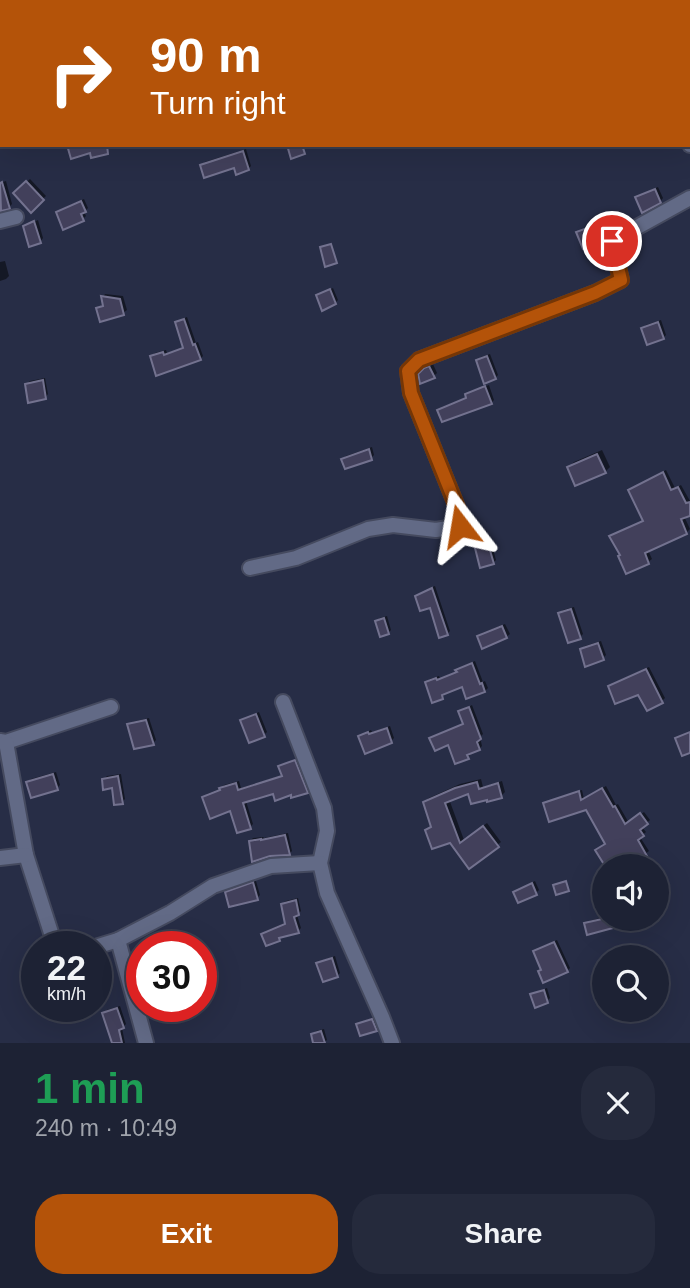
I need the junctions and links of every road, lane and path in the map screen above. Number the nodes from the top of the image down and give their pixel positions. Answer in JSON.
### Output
{"nodes":[{"id":1,"x":690,"y":198,"type":"edge"},
{"id":2,"x":16,"y":217,"type":"dead end"},
{"id":3,"x":0,"y":221,"type":"edge"},
{"id":4,"x":250,"y":568,"type":"dead end"},
{"id":5,"x":282,"y":702,"type":"dead end"},
{"id":6,"x":111,"y":707,"type":"dead end"},
{"id":7,"x":3,"y":742,"type":"edge"},
{"id":8,"x":26,"y":855,"type":"junction"},
{"id":9,"x":0,"y":858,"type":"edge"},
{"id":10,"x":320,"y":863,"type":"junction"},
{"id":11,"x":51,"y":931,"type":"edge"},
{"id":12,"x":118,"y":940,"type":"junction"},
{"id":13,"x":112,"y":942,"type":"edge"},
{"id":14,"x":146,"y":1043,"type":"edge"},
{"id":15,"x":391,"y":1043,"type":"edge"}],
"edges":[{"from":1,"to":4,"type":"street"},
{"from":2,"to":3,"type":"street"},
{"from":5,"to":10,"type":"street"},
{"from":6,"to":7,"type":"street"},
{"from":7,"to":8,"type":"street"},
{"from":8,"to":9,"type":"street"},
{"from":8,"to":11,"type":"street"},
{"from":10,"to":12,"type":"street"},
{"from":10,"to":15,"type":"street"},
{"from":12,"to":13,"type":"street"},
{"from":12,"to":14,"type":"street"}]}
